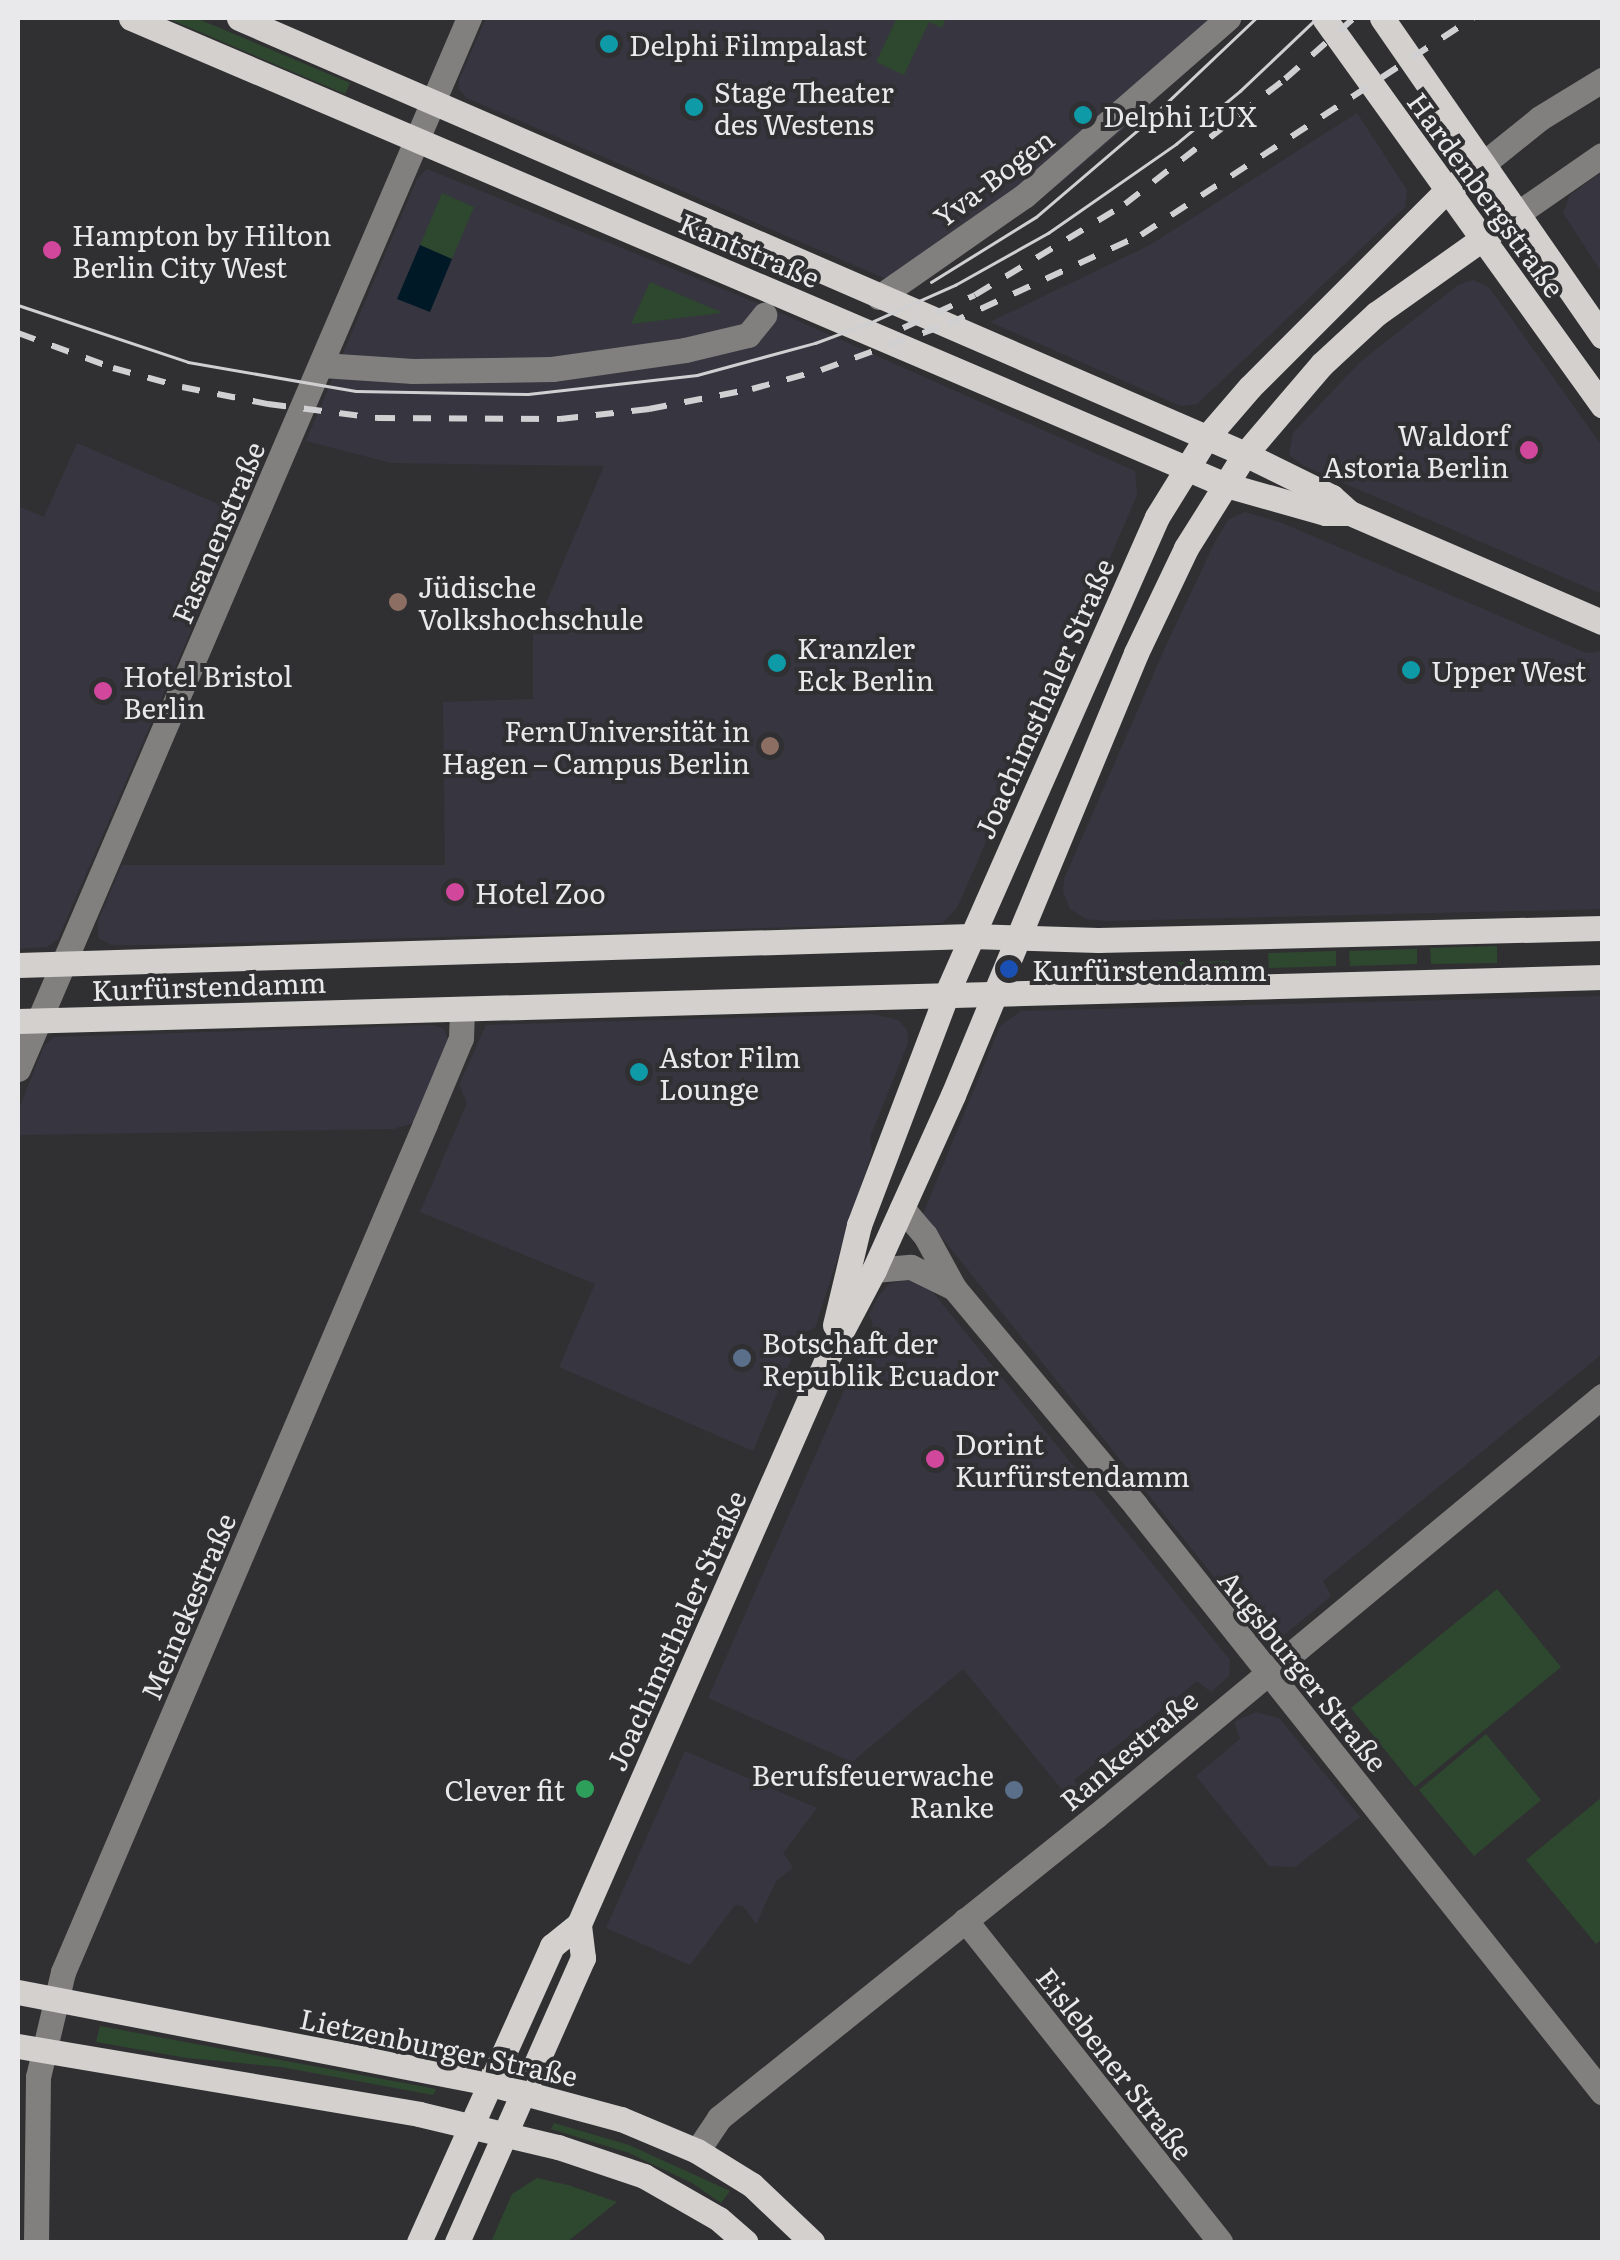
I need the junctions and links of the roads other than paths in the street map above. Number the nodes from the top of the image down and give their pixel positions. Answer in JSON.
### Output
{"nodes":[{"id":1,"x":132,"y":18,"type":"edge"},
{"id":2,"x":239,"y":18,"type":"edge"},
{"id":3,"x":469,"y":18,"type":"edge"},
{"id":4,"x":1228,"y":18,"type":"edge"},
{"id":5,"x":1324,"y":18,"type":"edge"},
{"id":6,"x":1382,"y":18,"type":"edge"},
{"id":7,"x":1602,"y":80,"type":"edge"},
{"id":8,"x":432,"y":102,"type":"junction"},
{"id":9,"x":416,"y":141,"type":"junction"},
{"id":10,"x":1602,"y":155,"type":"edge"},
{"id":11,"x":1483,"y":164,"type":"junction"},
{"id":12,"x":1448,"y":190,"type":"junction"},
{"id":13,"x":1517,"y":214,"type":"junction"},
{"id":14,"x":1484,"y":239,"type":"junction"},
{"id":15,"x":878,"y":297,"type":"junction"},
{"id":16,"x":764,"y":315,"type":"dead end"},
{"id":17,"x":1602,"y":336,"type":"edge"},
{"id":18,"x":322,"y":365,"type":"junction"},
{"id":19,"x":1602,"y":405,"type":"edge"},
{"id":20,"x":1206,"y":438,"type":"junction"},
{"id":21,"x":1245,"y":454,"type":"junction"},
{"id":22,"x":1184,"y":468,"type":"junction"},
{"id":23,"x":1226,"y":486,"type":"junction"},
{"id":24,"x":1350,"y":514,"type":"junction"},
{"id":25,"x":1602,"y":622,"type":"edge"},
{"id":26,"x":1602,"y":928,"type":"edge"},
{"id":27,"x":971,"y":936,"type":"junction"},
{"id":28,"x":1022,"y":936,"type":"junction"},
{"id":29,"x":63,"y":962,"type":"junction"},
{"id":30,"x":18,"y":965,"type":"edge"},
{"id":31,"x":1602,"y":978,"type":"edge"},
{"id":32,"x":997,"y":992,"type":"junction"},
{"id":33,"x":947,"y":993,"type":"junction"},
{"id":34,"x":462,"y":1009,"type":"junction"},
{"id":35,"x":28,"y":1021,"type":"edge"},
{"id":36,"x":18,"y":1069,"type":"edge"},
{"id":37,"x":902,"y":1208,"type":"junction"},
{"id":38,"x":874,"y":1270,"type":"junction"},
{"id":39,"x":954,"y":1288,"type":"junction"},
{"id":40,"x":827,"y":1360,"type":"junction"},
{"id":41,"x":1602,"y":1396,"type":"edge"},
{"id":42,"x":1266,"y":1672,"type":"junction"},
{"id":43,"x":965,"y":1920,"type":"junction"},
{"id":44,"x":578,"y":1924,"type":"junction"},
{"id":45,"x":18,"y":1992,"type":"edge"},
{"id":46,"x":56,"y":1998,"type":"junction"},
{"id":47,"x":18,"y":2046,"type":"edge"},
{"id":48,"x":44,"y":2050,"type":"junction"},
{"id":49,"x":1599,"y":2080,"type":"edge"},
{"id":50,"x":491,"y":2083,"type":"junction"},
{"id":51,"x":524,"y":2092,"type":"junction"},
{"id":52,"x":471,"y":2125,"type":"junction"},
{"id":53,"x":505,"y":2134,"type":"junction"},
{"id":54,"x":696,"y":2151,"type":"junction"},
{"id":55,"x":36,"y":2242,"type":"edge"},
{"id":56,"x":419,"y":2242,"type":"edge"},
{"id":57,"x":457,"y":2242,"type":"edge"},
{"id":58,"x":744,"y":2242,"type":"edge"},
{"id":59,"x":812,"y":2242,"type":"edge"},
{"id":60,"x":1220,"y":2242,"type":"edge"}],
"edges":[{"from":1,"to":9,"type":"main road","name":"Kantstraße"},
{"from":2,"to":8,"type":"main road","name":"Kantstraße"},
{"from":3,"to":8,"type":"street","name":"Fasanenstraße"},
{"from":4,"to":15,"type":"street","name":"Yva-Bogen"},
{"from":5,"to":12,"type":"main road","name":"Hardenbergstraße"},
{"from":6,"to":11,"type":"main road","name":"Hardenbergstraße"},
{"from":7,"to":11,"type":"street"},
{"from":8,"to":9,"type":"street","name":"Fasanenstraße"},
{"from":8,"to":15,"type":"main road","name":"Kantstraße"},
{"from":9,"to":18,"type":"street","name":"Fasanenstraße"},
{"from":9,"to":22,"type":"main road","name":"Kantstraße"},
{"from":10,"to":13,"type":"street"},
{"from":11,"to":12,"type":"main road","name":"Joachimsthaler Straße"},
{"from":11,"to":13,"type":"main road","name":"Hardenbergstraße"},
{"from":12,"to":14,"type":"main road","name":"Hardenbergstraße"},
{"from":12,"to":20,"type":"main road","name":"Joachimsthaler Straße"},
{"from":13,"to":14,"type":"main road","name":"Joachimsthaler Straße"},
{"from":13,"to":17,"type":"main road","name":"Hardenbergstraße"},
{"from":14,"to":19,"type":"main road","name":"Hardenbergstraße"},
{"from":14,"to":21,"type":"main road","name":"Joachimsthaler Straße"},
{"from":15,"to":20,"type":"main road","name":"Kantstraße"},
{"from":16,"to":18,"type":"street"},
{"from":18,"to":29,"type":"street","name":"Fasanenstraße"},
{"from":20,"to":21,"type":"main road","name":"Kantstraße"},
{"from":20,"to":22,"type":"main road","name":"Joachimsthaler Straße"},
{"from":21,"to":23,"type":"main road","name":"Joachimsthaler Straße"},
{"from":21,"to":24,"type":"main road","name":"Kantstraße"},
{"from":22,"to":23,"type":"main road","name":"Kantstraße"},
{"from":22,"to":27,"type":"main road","name":"Joachimsthaler Straße"},
{"from":23,"to":24,"type":"main road","name":"Kantstraße"},
{"from":23,"to":28,"type":"main road","name":"Joachimsthaler Straße"},
{"from":24,"to":25,"type":"main road","name":"Kantstraße"},
{"from":26,"to":28,"type":"main road","name":"Kurfürstendamm"},
{"from":27,"to":28,"type":"main road","name":"Kurfürstendamm"},
{"from":27,"to":29,"type":"main road","name":"Kurfürstendamm"},
{"from":27,"to":33,"type":"main road","name":"Joachimsthaler Straße"},
{"from":28,"to":32,"type":"main road","name":"Joachimsthaler Straße"},
{"from":29,"to":30,"type":"main road","name":"Kurfürstendamm"},
{"from":29,"to":35,"type":"street","name":"Fasanenstraße"},
{"from":31,"to":32,"type":"main road","name":"Kurfürstendamm"},
{"from":32,"to":33,"type":"main road","name":"Kurfürstendamm"},
{"from":32,"to":37,"type":"main road","name":"Joachimsthaler Straße"},
{"from":33,"to":34,"type":"main road","name":"Kurfürstendamm"},
{"from":33,"to":40,"type":"main road","name":"Joachimsthaler Straße"},
{"from":34,"to":35,"type":"main road","name":"Kurfürstendamm"},
{"from":34,"to":46,"type":"street","name":"Meinekestraße"},
{"from":35,"to":36,"type":"street","name":"Fasanenstraße"},
{"from":37,"to":38,"type":"main road","name":"Joachimsthaler Straße"},
{"from":37,"to":39,"type":"street","name":"Augsburger Straße"},
{"from":38,"to":39,"type":"street","name":"Augsburger Straße"},
{"from":38,"to":40,"type":"main road","name":"Joachimsthaler Straße"},
{"from":39,"to":42,"type":"street","name":"Augsburger Straße"},
{"from":40,"to":44,"type":"main road","name":"Joachimsthaler Straße"},
{"from":41,"to":42,"type":"street","name":"Rankestraße"},
{"from":42,"to":43,"type":"street","name":"Rankestraße"},
{"from":42,"to":49,"type":"street","name":"Augsburger Straße"},
{"from":43,"to":54,"type":"street","name":"Rankestraße"},
{"from":43,"to":60,"type":"street","name":"Eislebener Straße"},
{"from":44,"to":50,"type":"main road","name":"Joachimsthaler Straße"},
{"from":44,"to":51,"type":"main road","name":"Joachimsthaler Straße"},
{"from":45,"to":46,"type":"main road","name":"Lietzenburger Straße"},
{"from":46,"to":48,"type":"street","name":"Meinekestraße"},
{"from":46,"to":50,"type":"main road","name":"Lietzenburger Straße"},
{"from":47,"to":48,"type":"main road"},
{"from":48,"to":52,"type":"main road"},
{"from":48,"to":55,"type":"street","name":"Meinekestraße"},
{"from":50,"to":51,"type":"main road","name":"Lietzenburger Straße"},
{"from":50,"to":52,"type":"main road","name":"Joachimsthaler Straße"},
{"from":51,"to":53,"type":"main road","name":"Joachimsthaler Straße"},
{"from":51,"to":54,"type":"main road","name":"Lietzenburger Straße"},
{"from":52,"to":53,"type":"main road"},
{"from":52,"to":56,"type":"main road","name":"Joachimsthaler Straße"},
{"from":53,"to":57,"type":"main road","name":"Joachimsthaler Straße"},
{"from":53,"to":58,"type":"main road"},
{"from":54,"to":59,"type":"main road","name":"Lietzenburger Straße"}]}
